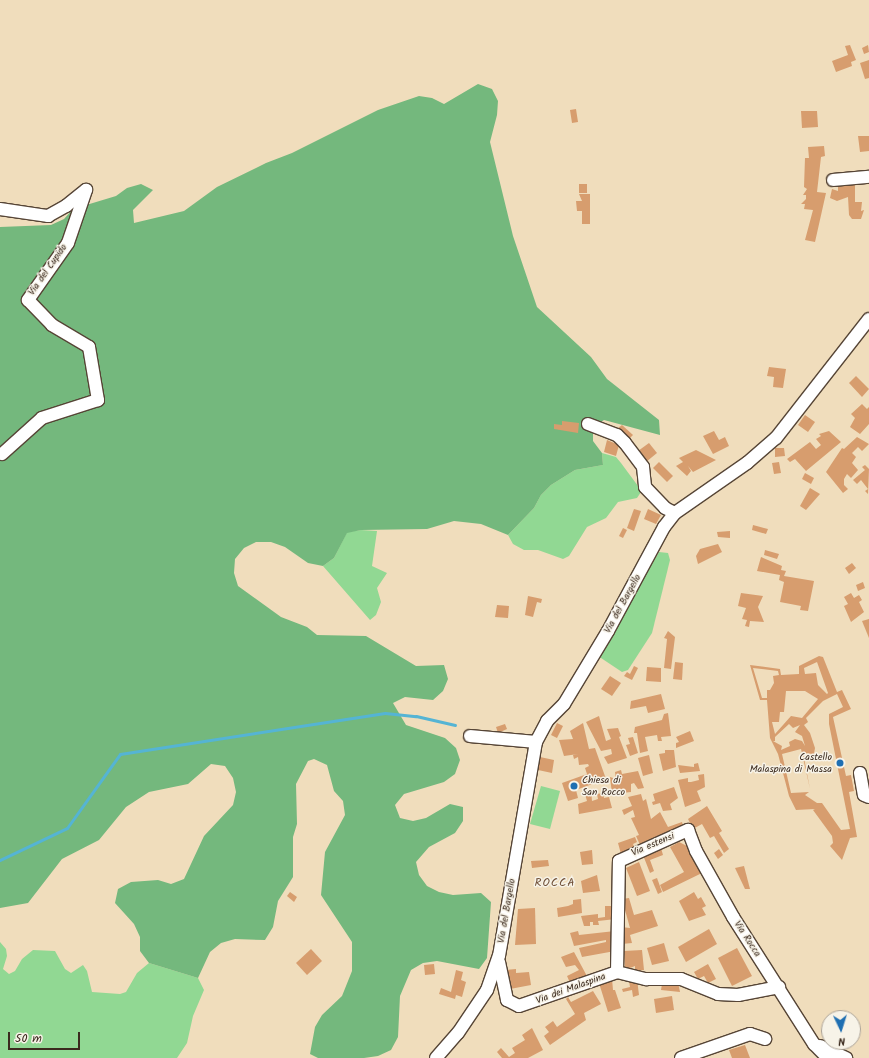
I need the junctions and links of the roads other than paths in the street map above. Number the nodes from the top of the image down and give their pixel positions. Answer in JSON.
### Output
{"nodes":[{"id":1,"x":869,"y":176,"type":"edge"},
{"id":2,"x":833,"y":180,"type":"dead end"},
{"id":3,"x":0,"y":209,"type":"edge"},
{"id":4,"x":869,"y":319,"type":"edge"},
{"id":5,"x":588,"y":424,"type":"dead end"},
{"id":6,"x":2,"y":454,"type":"dead end"},
{"id":7,"x":675,"y":513,"type":"junction"},
{"id":8,"x":470,"y":736,"type":"dead end"},
{"id":9,"x":536,"y":742,"type":"junction"},
{"id":10,"x":860,"y":773,"type":"dead end"},
{"id":11,"x":866,"y":796,"type":"edge"},
{"id":12,"x":688,"y":830,"type":"joint"},
{"id":13,"x":619,"y":861,"type":"joint"},
{"id":14,"x":499,"y":956,"type":"junction"},
{"id":15,"x":617,"y":972,"type":"junction"},
{"id":16,"x":779,"y":987,"type":"junction"},
{"id":17,"x":765,"y":1039,"type":"dead end"},
{"id":18,"x":814,"y":1044,"type":"junction"},
{"id":19,"x":436,"y":1058,"type":"edge"},
{"id":20,"x":681,"y":1058,"type":"edge"},
{"id":21,"x":828,"y":1058,"type":"edge"},
{"id":22,"x":846,"y":1058,"type":"edge"}],
"edges":[{"from":1,"to":2,"type":"street"},
{"from":3,"to":6,"type":"street","name":"Via del Cupido"},
{"from":4,"to":7,"type":"street","name":"Via del Bargello"},
{"from":5,"to":7,"type":"street"},
{"from":7,"to":9,"type":"street","name":"Via del Bargello"},
{"from":8,"to":9,"type":"street"},
{"from":9,"to":14,"type":"street","name":"Via del Bargello"},
{"from":10,"to":11,"type":"street"},
{"from":12,"to":13,"type":"street","name":"Via estensi"},
{"from":12,"to":16,"type":"street","name":"Via Rocca"},
{"from":13,"to":15,"type":"street","name":"Via dei Malaspina"},
{"from":14,"to":15,"type":"street","name":"Via dei Malaspina"},
{"from":14,"to":19,"type":"street"},
{"from":15,"to":16,"type":"street"},
{"from":16,"to":18,"type":"street","name":"Via Rocca"},
{"from":17,"to":20,"type":"street"},
{"from":18,"to":21,"type":"street","name":"Via Rocca"},
{"from":18,"to":22,"type":"street"}]}
